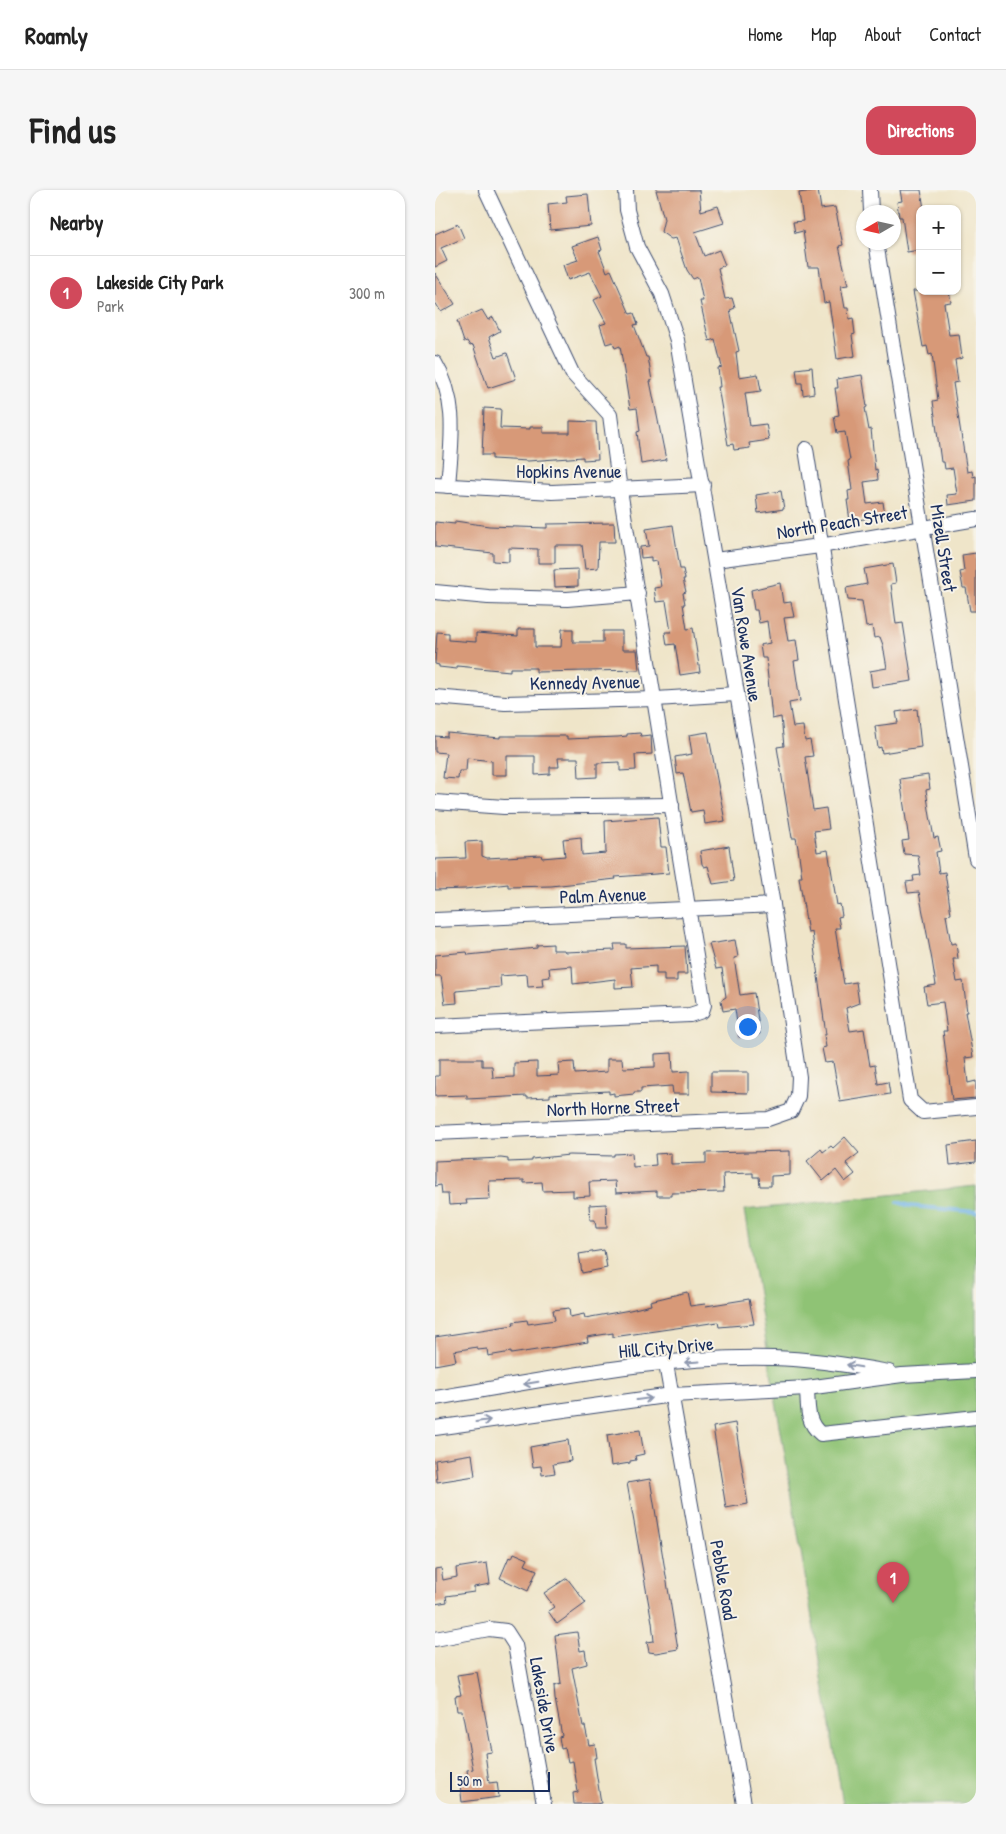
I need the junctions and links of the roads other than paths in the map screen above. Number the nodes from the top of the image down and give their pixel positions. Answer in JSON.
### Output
{"nodes":[{"id":1,"x":486,"y":190,"type":"edge"},
{"id":2,"x":626,"y":190,"type":"edge"},
{"id":3,"x":870,"y":190,"type":"edge"},
{"id":4,"x":871,"y":205,"type":"edge"},
{"id":5,"x":877,"y":250,"type":"edge"},
{"id":6,"x":435,"y":363,"type":"edge"},
{"id":7,"x":440,"y":385,"type":"edge"},
{"id":8,"x":806,"y":449,"type":"dead end"},
{"id":9,"x":441,"y":485,"type":"edge"},
{"id":10,"x":703,"y":485,"type":"junction"},
{"id":11,"x":620,"y":490,"type":"junction"},
{"id":12,"x":976,"y":519,"type":"edge"},
{"id":13,"x":921,"y":528,"type":"junction"},
{"id":14,"x":820,"y":546,"type":"junction"},
{"id":15,"x":715,"y":560,"type":"junction"},
{"id":16,"x":435,"y":592,"type":"edge"},
{"id":17,"x":638,"y":593,"type":"junction"},
{"id":18,"x":736,"y":694,"type":"junction"},
{"id":19,"x":435,"y":696,"type":"edge"},
{"id":20,"x":656,"y":699,"type":"junction"},
{"id":21,"x":435,"y":802,"type":"edge"},
{"id":22,"x":672,"y":806,"type":"junction"},
{"id":23,"x":976,"y":859,"type":"edge"},
{"id":24,"x":773,"y":905,"type":"junction"},
{"id":25,"x":690,"y":910,"type":"junction"},
{"id":26,"x":435,"y":920,"type":"edge"},
{"id":27,"x":435,"y":1026,"type":"edge"},
{"id":28,"x":976,"y":1107,"type":"edge"},
{"id":29,"x":791,"y":1111,"type":"joint"},
{"id":30,"x":435,"y":1133,"type":"edge"},
{"id":31,"x":666,"y":1364,"type":"junction"},
{"id":32,"x":976,"y":1370,"type":"edge"},
{"id":33,"x":902,"y":1375,"type":"junction"},
{"id":34,"x":807,"y":1388,"type":"junction"},
{"id":35,"x":672,"y":1395,"type":"junction"},
{"id":36,"x":435,"y":1398,"type":"edge"},
{"id":37,"x":976,"y":1417,"type":"edge"},
{"id":38,"x":435,"y":1428,"type":"edge"},
{"id":39,"x":435,"y":1639,"type":"edge"},
{"id":40,"x":543,"y":1804,"type":"edge"},
{"id":41,"x":744,"y":1804,"type":"edge"}],
"edges":[{"from":1,"to":11,"type":"street"},
{"from":2,"to":10,"type":"street","name":"Van Rowe Avenue"},
{"from":3,"to":4,"type":"street"},
{"from":5,"to":13,"type":"street","name":"Mizell Street"},
{"from":6,"to":7,"type":"street"},
{"from":7,"to":9,"type":"street"},
{"from":8,"to":14,"type":"street"},
{"from":9,"to":11,"type":"street","name":"Hopkins Avenue"},
{"from":10,"to":11,"type":"street","name":"Hopkins Avenue"},
{"from":10,"to":15,"type":"street","name":"Van Rowe Avenue"},
{"from":11,"to":17,"type":"street"},
{"from":12,"to":13,"type":"street","name":"North Peach Street"},
{"from":13,"to":14,"type":"street","name":"North Peach Street"},
{"from":13,"to":23,"type":"street","name":"Mizell Street"},
{"from":14,"to":15,"type":"street","name":"North Peach Street"},
{"from":14,"to":28,"type":"street"},
{"from":15,"to":18,"type":"street","name":"Van Rowe Avenue"},
{"from":16,"to":17,"type":"street"},
{"from":17,"to":20,"type":"street"},
{"from":18,"to":20,"type":"street","name":"Kennedy Avenue"},
{"from":18,"to":24,"type":"street","name":"Van Rowe Avenue"},
{"from":19,"to":20,"type":"street","name":"Kennedy Avenue"},
{"from":20,"to":22,"type":"street"},
{"from":21,"to":22,"type":"street"},
{"from":22,"to":25,"type":"street"},
{"from":24,"to":25,"type":"street","name":"Palm Avenue"},
{"from":24,"to":29,"type":"street","name":"Van Rowe Avenue"},
{"from":25,"to":26,"type":"street","name":"Palm Avenue"},
{"from":25,"to":27,"type":"street"},
{"from":29,"to":30,"type":"street","name":"North Horne Street"},
{"from":33,"to":31,"type":"street","name":"Hill City Drive","one_way":true},
{"from":31,"to":35,"type":"street","name":"Pebble Road"},
{"from":31,"to":36,"type":"street","name":"Hill City Drive","one_way":true},
{"from":32,"to":33,"type":"street","name":"Hill City Drive"},
{"from":33,"to":34,"type":"street","name":"Hill City Drive"},
{"from":34,"to":35,"type":"street","name":"Hill City Drive"},
{"from":34,"to":37,"type":"street"},
{"from":38,"to":35,"type":"street","name":"Hill City Drive","one_way":true},
{"from":35,"to":41,"type":"street","name":"Pebble Road"},
{"from":39,"to":40,"type":"street","name":"Lakeside Drive"}]}
